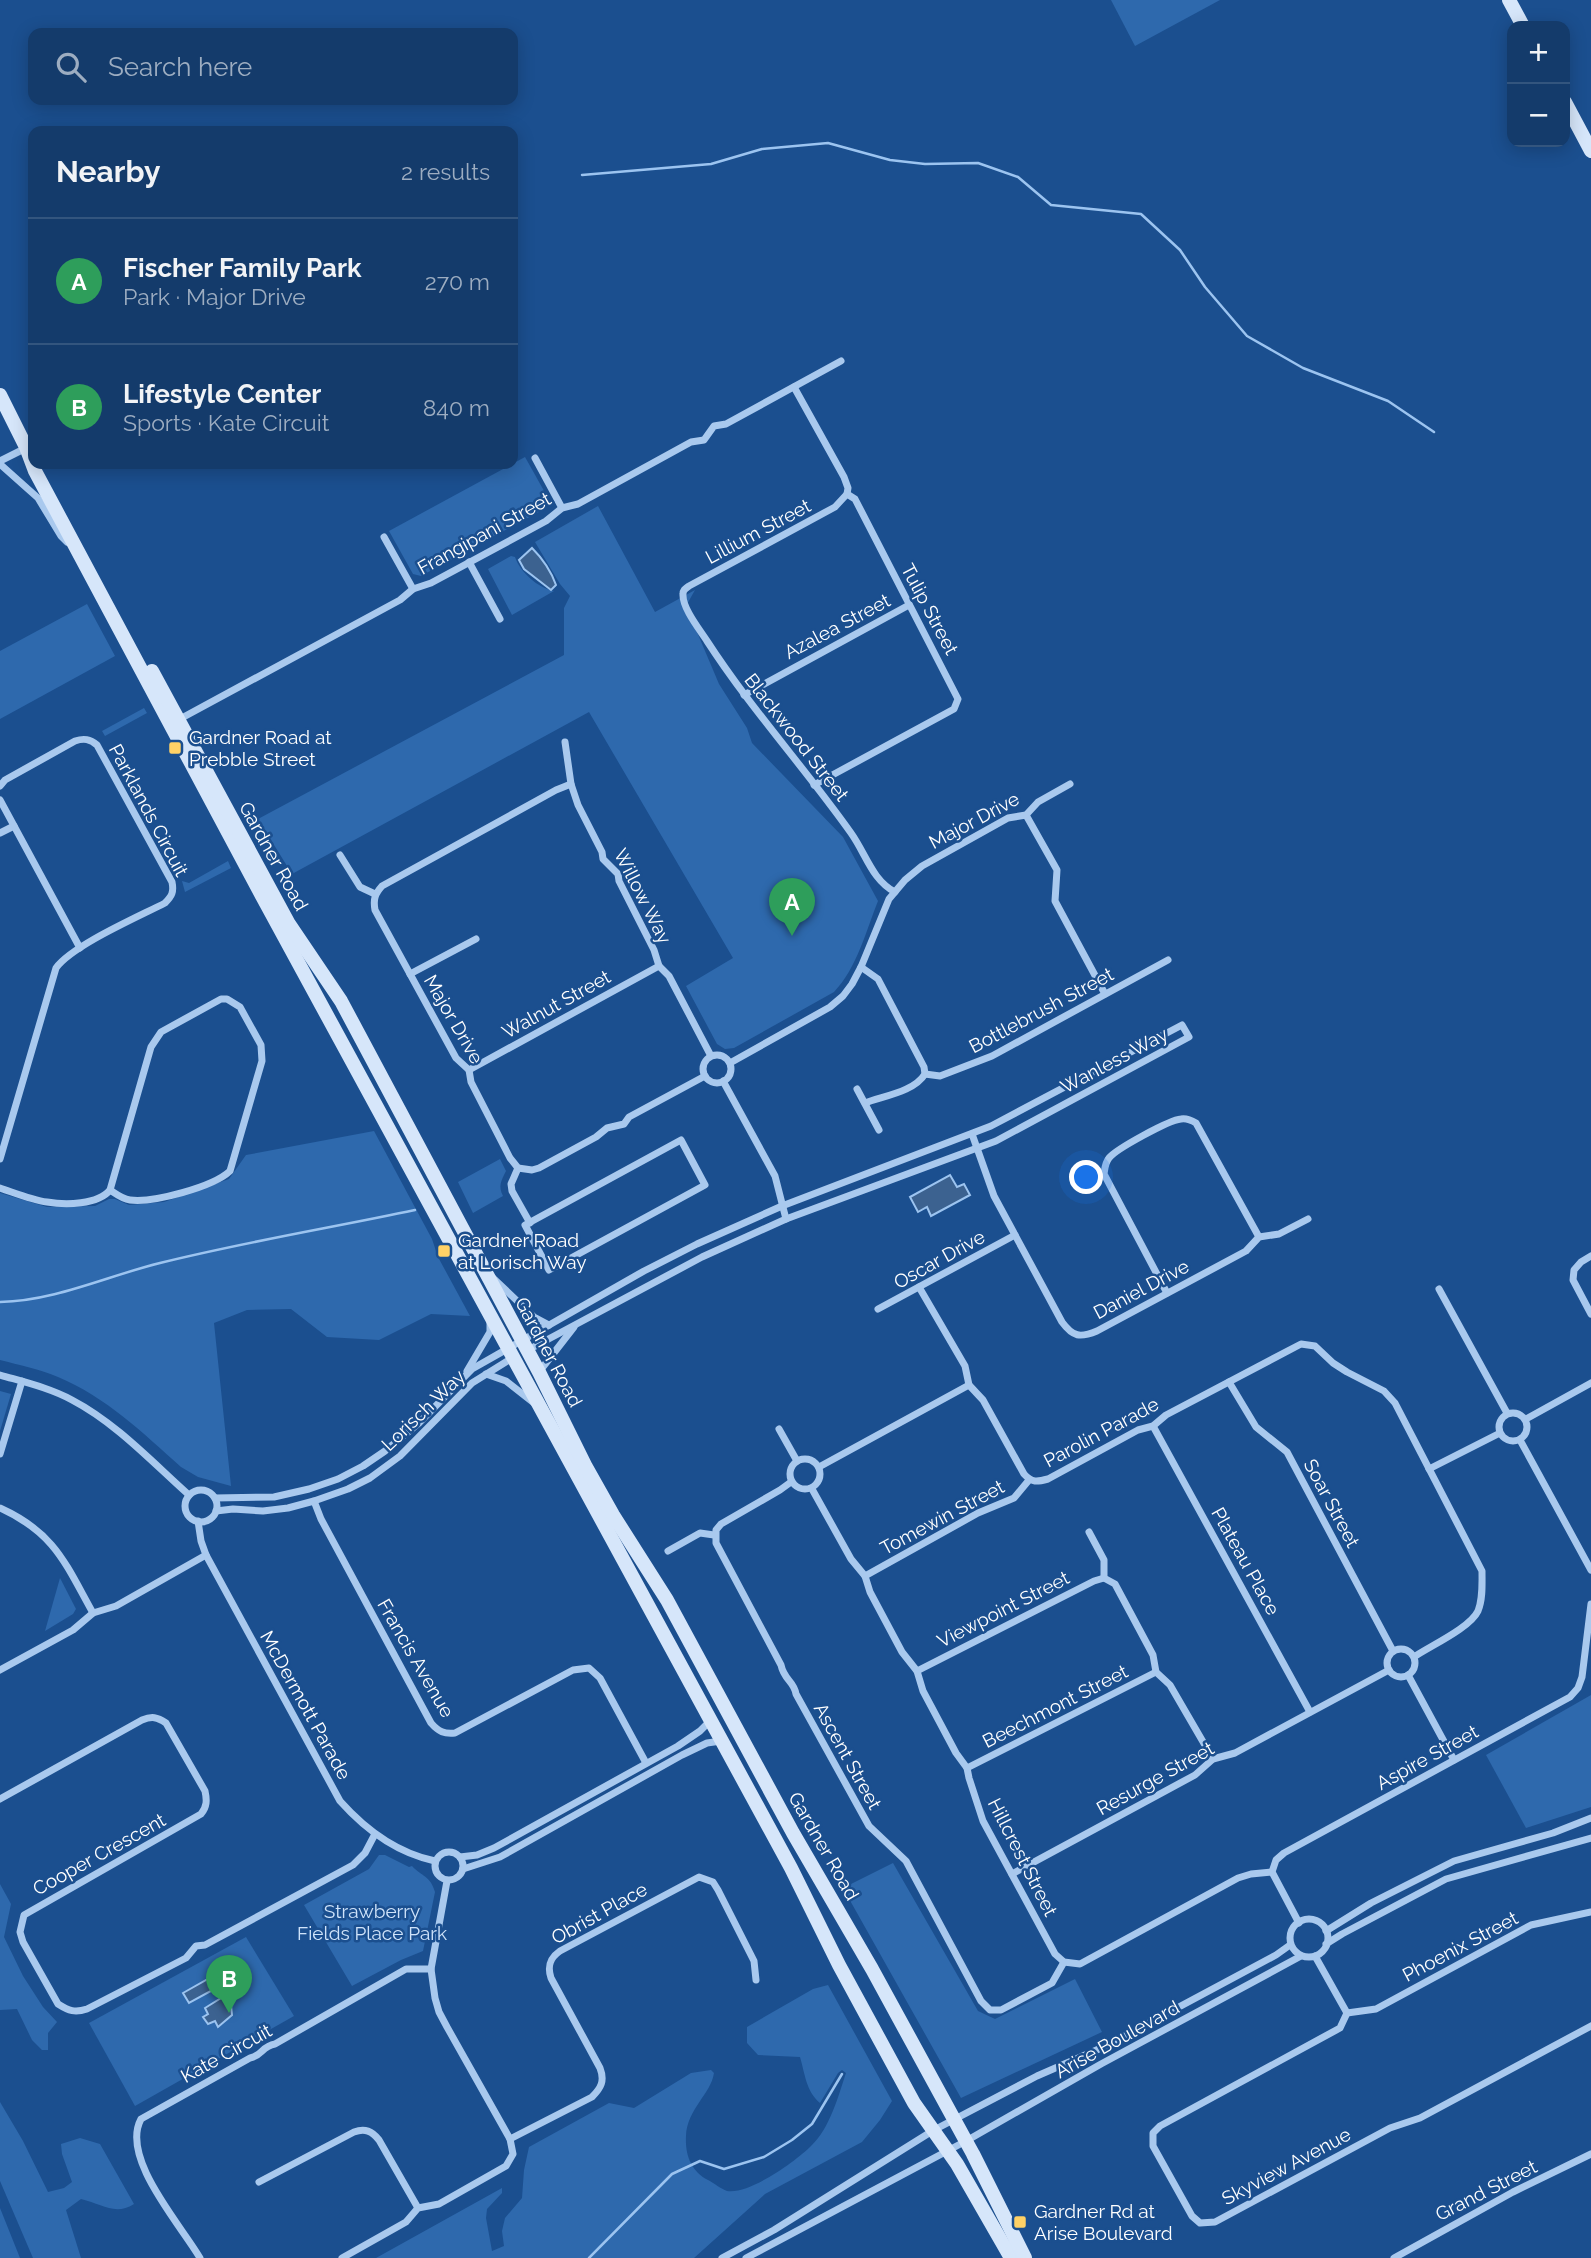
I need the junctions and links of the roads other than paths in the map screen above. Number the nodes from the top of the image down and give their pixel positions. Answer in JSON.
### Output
{"nodes":[{"id":1,"x":1509,"y":0,"type":"edge"},
{"id":2,"x":1520,"y":21,"type":"edge"},
{"id":3,"x":1570,"y":111,"type":"edge"},
{"id":4,"x":1591,"y":151,"type":"edge"},
{"id":5,"x":841,"y":361,"type":"dead end"},
{"id":6,"x":794,"y":387,"type":"junction"},
{"id":7,"x":0,"y":395,"type":"edge"},
{"id":8,"x":28,"y":448,"type":"edge"},
{"id":9,"x":28,"y":453,"type":"edge"},
{"id":10,"x":535,"y":458,"type":"dead end"},
{"id":11,"x":0,"y":463,"type":"edge"},
{"id":12,"x":34,"y":469,"type":"edge"},
{"id":13,"x":42,"y":469,"type":"edge"},
{"id":14,"x":847,"y":494,"type":"junction"},
{"id":15,"x":562,"y":508,"type":"junction"},
{"id":16,"x":384,"y":537,"type":"dead end"},
{"id":17,"x":80,"y":555,"type":"junction"},
{"id":18,"x":469,"y":562,"type":"junction"},
{"id":19,"x":412,"y":589,"type":"junction"},
{"id":20,"x":683,"y":595,"type":"joint"},
{"id":21,"x":909,"y":605,"type":"junction"},
{"id":22,"x":500,"y":619,"type":"dead end"},
{"id":23,"x":744,"y":695,"type":"junction"},
{"id":24,"x":178,"y":720,"type":"junction"},
{"id":25,"x":565,"y":742,"type":"dead end"},
{"id":26,"x":1070,"y":784,"type":"dead end"},
{"id":27,"x":571,"y":785,"type":"junction"},
{"id":28,"x":814,"y":785,"type":"junction"},
{"id":29,"x":0,"y":786,"type":"edge"},
{"id":30,"x":0,"y":800,"type":"edge"},
{"id":31,"x":1026,"y":815,"type":"junction"},
{"id":32,"x":14,"y":826,"type":"junction"},
{"id":33,"x":0,"y":833,"type":"edge"},
{"id":34,"x":340,"y":855,"type":"dead end"},
{"id":35,"x":895,"y":892,"type":"junction"},
{"id":36,"x":375,"y":894,"type":"junction"},
{"id":37,"x":476,"y":939,"type":"dead end"},
{"id":38,"x":80,"y":948,"type":"junction"},
{"id":39,"x":1168,"y":960,"type":"dead end"},
{"id":40,"x":659,"y":966,"type":"junction"},
{"id":41,"x":861,"y":967,"type":"junction"},
{"id":42,"x":410,"y":974,"type":"junction"},
{"id":43,"x":1105,"y":995,"type":"junction"},
{"id":44,"x":711,"y":1056,"type":"junction"},
{"id":45,"x":730,"y":1063,"type":"junction"},
{"id":46,"x":469,"y":1070,"type":"junction"},
{"id":47,"x":925,"y":1074,"type":"junction"},
{"id":48,"x":705,"y":1076,"type":"junction"},
{"id":49,"x":723,"y":1081,"type":"junction"},
{"id":50,"x":857,"y":1089,"type":"dead end"},
{"id":51,"x":865,"y":1103,"type":"junction"},
{"id":52,"x":878,"y":1130,"type":"dead end"},
{"id":53,"x":972,"y":1134,"type":"junction"},
{"id":54,"x":977,"y":1148,"type":"junction"},
{"id":55,"x":0,"y":1159,"type":"edge"},
{"id":56,"x":518,"y":1168,"type":"junction"},
{"id":57,"x":0,"y":1188,"type":"edge"},
{"id":58,"x":110,"y":1190,"type":"junction"},
{"id":59,"x":782,"y":1206,"type":"junction"},
{"id":60,"x":786,"y":1219,"type":"junction"},
{"id":61,"x":1308,"y":1219,"type":"dead end"},
{"id":62,"x":530,"y":1223,"type":"junction"},
{"id":63,"x":1015,"y":1235,"type":"junction"},
{"id":64,"x":1259,"y":1237,"type":"junction"},
{"id":65,"x":1591,"y":1256,"type":"edge"},
{"id":66,"x":485,"y":1271,"type":"junction"},
{"id":67,"x":919,"y":1287,"type":"junction"},
{"id":68,"x":1439,"y":1289,"type":"dead end"},
{"id":69,"x":1167,"y":1293,"type":"junction"},
{"id":70,"x":878,"y":1309,"type":"dead end"},
{"id":71,"x":1591,"y":1314,"type":"edge"},
{"id":72,"x":490,"y":1316,"type":"junction"},
{"id":73,"x":576,"y":1324,"type":"junction"},
{"id":74,"x":549,"y":1325,"type":"junction"},
{"id":75,"x":525,"y":1345,"type":"junction"},
{"id":76,"x":511,"y":1354,"type":"junction"},
{"id":77,"x":539,"y":1371,"type":"junction"},
{"id":78,"x":486,"y":1374,"type":"junction"},
{"id":79,"x":0,"y":1375,"type":"edge"},
{"id":80,"x":465,"y":1375,"type":"junction"},
{"id":81,"x":22,"y":1381,"type":"junction"},
{"id":82,"x":1229,"y":1382,"type":"junction"},
{"id":83,"x":1591,"y":1383,"type":"edge"},
{"id":84,"x":969,"y":1385,"type":"junction"},
{"id":85,"x":540,"y":1408,"type":"junction"},
{"id":86,"x":1507,"y":1413,"type":"junction"},
{"id":87,"x":1526,"y":1419,"type":"junction"},
{"id":88,"x":1153,"y":1426,"type":"junction"},
{"id":89,"x":779,"y":1429,"type":"dead end"},
{"id":90,"x":1500,"y":1433,"type":"junction"},
{"id":91,"x":1520,"y":1440,"type":"junction"},
{"id":92,"x":0,"y":1454,"type":"edge"},
{"id":93,"x":797,"y":1461,"type":"junction"},
{"id":94,"x":819,"y":1467,"type":"junction"},
{"id":95,"x":1429,"y":1469,"type":"junction"},
{"id":96,"x":1029,"y":1480,"type":"junction"},
{"id":97,"x":791,"y":1482,"type":"junction"},
{"id":98,"x":812,"y":1489,"type":"junction"},
{"id":99,"x":189,"y":1496,"type":"junction"},
{"id":100,"x":215,"y":1498,"type":"junction"},
{"id":101,"x":314,"y":1502,"type":"junction"},
{"id":102,"x":0,"y":1508,"type":"edge"},
{"id":103,"x":216,"y":1511,"type":"junction"},
{"id":104,"x":198,"y":1521,"type":"junction"},
{"id":105,"x":1089,"y":1532,"type":"dead end"},
{"id":106,"x":715,"y":1535,"type":"junction"},
{"id":107,"x":668,"y":1551,"type":"dead end"},
{"id":108,"x":206,"y":1555,"type":"junction"},
{"id":109,"x":1591,"y":1570,"type":"edge"},
{"id":110,"x":865,"y":1576,"type":"junction"},
{"id":111,"x":1104,"y":1578,"type":"junction"},
{"id":112,"x":1591,"y":1604,"type":"edge"},
{"id":113,"x":93,"y":1613,"type":"junction"},
{"id":114,"x":1589,"y":1647,"type":"edge"},
{"id":115,"x":1393,"y":1651,"type":"junction"},
{"id":116,"x":1414,"y":1657,"type":"junction"},
{"id":117,"x":0,"y":1670,"type":"edge"},
{"id":118,"x":1389,"y":1670,"type":"junction"},
{"id":119,"x":917,"y":1671,"type":"junction"},
{"id":120,"x":1156,"y":1672,"type":"junction"},
{"id":121,"x":1408,"y":1675,"type":"junction"},
{"id":122,"x":1310,"y":1712,"type":"junction"},
{"id":123,"x":710,"y":1721,"type":"junction"},
{"id":124,"x":721,"y":1741,"type":"junction"},
{"id":125,"x":1213,"y":1759,"type":"junction"},
{"id":126,"x":1454,"y":1760,"type":"junction"},
{"id":127,"x":646,"y":1763,"type":"junction"},
{"id":128,"x":967,"y":1768,"type":"junction"},
{"id":129,"x":0,"y":1799,"type":"edge"},
{"id":130,"x":1591,"y":1818,"type":"edge"},
{"id":131,"x":793,"y":1833,"type":"junction"},
{"id":132,"x":375,"y":1834,"type":"junction"},
{"id":133,"x":1591,"y":1838,"type":"edge"},
{"id":134,"x":460,"y":1857,"type":"junction"},
{"id":135,"x":435,"y":1861,"type":"junction"},
{"id":136,"x":791,"y":1868,"type":"junction"},
{"id":137,"x":463,"y":1869,"type":"junction"},
{"id":138,"x":1272,"y":1872,"type":"junction"},
{"id":139,"x":1012,"y":1874,"type":"junction"},
{"id":140,"x":447,"y":1881,"type":"junction"},
{"id":141,"x":1591,"y":1912,"type":"edge"},
{"id":142,"x":1299,"y":1923,"type":"junction"},
{"id":143,"x":1326,"y":1931,"type":"junction"},
{"id":144,"x":1290,"y":1944,"type":"junction"},
{"id":145,"x":1326,"y":1944,"type":"junction"},
{"id":146,"x":1301,"y":1956,"type":"junction"},
{"id":147,"x":1315,"y":1956,"type":"junction"},
{"id":148,"x":1064,"y":1962,"type":"junction"},
{"id":149,"x":431,"y":1969,"type":"junction"},
{"id":150,"x":756,"y":1980,"type":"dead end"},
{"id":151,"x":1347,"y":2013,"type":"junction"},
{"id":152,"x":1591,"y":2026,"type":"edge"},
{"id":153,"x":954,"y":2119,"type":"junction"},
{"id":154,"x":934,"y":2130,"type":"junction"},
{"id":155,"x":510,"y":2139,"type":"junction"},
{"id":156,"x":966,"y":2141,"type":"junction"},
{"id":157,"x":948,"y":2150,"type":"junction"},
{"id":158,"x":1591,"y":2154,"type":"edge"},
{"id":159,"x":259,"y":2182,"type":"dead end"},
{"id":160,"x":418,"y":2208,"type":"junction"},
{"id":161,"x":774,"y":2230,"type":"junction"},
{"id":162,"x":780,"y":2240,"type":"junction"},
{"id":163,"x":1395,"y":2257,"type":"edge"},
{"id":164,"x":200,"y":2258,"type":"edge"},
{"id":165,"x":342,"y":2258,"type":"edge"},
{"id":166,"x":722,"y":2258,"type":"edge"},
{"id":167,"x":746,"y":2258,"type":"edge"},
{"id":168,"x":1011,"y":2258,"type":"edge"},
{"id":169,"x":1025,"y":2258,"type":"edge"}],
"edges":[{"from":1,"to":2,"type":"street"},
{"from":3,"to":4,"type":"street"},
{"from":5,"to":6,"type":"street","name":"Frangipani Street"},
{"from":6,"to":14,"type":"street","name":"Tulip Street"},
{"from":6,"to":15,"type":"street","name":"Frangipani Street"},
{"from":7,"to":8,"type":"street","name":"Gardner Road"},
{"from":9,"to":11,"type":"street"},
{"from":10,"to":15,"type":"street"},
{"from":11,"to":17,"type":"street"},
{"from":12,"to":17,"type":"street","name":"Gardner Road"},
{"from":13,"to":24,"type":"street","name":"Gardner Road"},
{"from":14,"to":20,"type":"street","name":"Lillium Street"},
{"from":14,"to":21,"type":"street","name":"Tulip Street"},
{"from":15,"to":18,"type":"street","name":"Frangipani Street"},
{"from":16,"to":19,"type":"street"},
{"from":17,"to":72,"type":"street","name":"Gardner Road"},
{"from":18,"to":19,"type":"street","name":"Frangipani Street"},
{"from":18,"to":22,"type":"street"},
{"from":19,"to":24,"type":"street","name":"Frangipani Street"},
{"from":20,"to":23,"type":"street","name":"Blackwood Street"},
{"from":21,"to":23,"type":"street","name":"Azalea Street"},
{"from":21,"to":28,"type":"street","name":"Tulip Street"},
{"from":23,"to":28,"type":"street","name":"Blackwood Street"},
{"from":24,"to":66,"type":"street","name":"Gardner Road"},
{"from":25,"to":27,"type":"street","name":"Willow Way"},
{"from":26,"to":31,"type":"street","name":"Major Drive"},
{"from":27,"to":36,"type":"street"},
{"from":27,"to":40,"type":"street","name":"Willow Way"},
{"from":28,"to":35,"type":"street","name":"Blackwood Street"},
{"from":29,"to":38,"type":"street","name":"Parklands Circuit"},
{"from":30,"to":32,"type":"street"},
{"from":31,"to":35,"type":"street","name":"Major Drive"},
{"from":31,"to":43,"type":"street"},
{"from":32,"to":33,"type":"street"},
{"from":32,"to":38,"type":"street"},
{"from":34,"to":36,"type":"street"},
{"from":35,"to":41,"type":"street","name":"Major Drive"},
{"from":36,"to":42,"type":"street","name":"Major Drive"},
{"from":37,"to":42,"type":"street"},
{"from":38,"to":55,"type":"street","name":"Parklands Circuit"},
{"from":39,"to":43,"type":"street","name":"Bottlebrush Street"},
{"from":40,"to":44,"type":"street","name":"Willow Way"},
{"from":40,"to":46,"type":"street","name":"Walnut Street"},
{"from":41,"to":45,"type":"street","name":"Major Drive"},
{"from":41,"to":47,"type":"street"},
{"from":42,"to":46,"type":"street","name":"Major Drive"},
{"from":43,"to":47,"type":"street","name":"Bottlebrush Street"},
{"from":44,"to":45,"type":"street"},
{"from":44,"to":48,"type":"street"},
{"from":45,"to":49,"type":"street"},
{"from":46,"to":56,"type":"street","name":"Major Drive"},
{"from":47,"to":51,"type":"street"},
{"from":48,"to":49,"type":"street"},
{"from":48,"to":56,"type":"street"},
{"from":49,"to":59,"type":"street"},
{"from":50,"to":51,"type":"street"},
{"from":51,"to":52,"type":"street"},
{"from":53,"to":54,"type":"street","name":"Daniel Drive"},
{"from":53,"to":54,"type":"street","name":"Wanless Way"},
{"from":53,"to":59,"type":"street","name":"Wanless Way"},
{"from":54,"to":60,"type":"street","name":"Wanless Way"},
{"from":54,"to":63,"type":"street","name":"Daniel Drive"},
{"from":56,"to":62,"type":"street"},
{"from":57,"to":58,"type":"street"},
{"from":58,"to":58,"type":"street"},
{"from":59,"to":60,"type":"street"},
{"from":59,"to":74,"type":"street","name":"Wanless Way"},
{"from":60,"to":73,"type":"street","name":"Wanless Way"},
{"from":61,"to":64,"type":"street","name":"Daniel Drive"},
{"from":62,"to":62,"type":"street"},
{"from":63,"to":67,"type":"street","name":"Oscar Drive"},
{"from":63,"to":69,"type":"street","name":"Daniel Drive"},
{"from":64,"to":69,"type":"street","name":"Daniel Drive"},
{"from":64,"to":69,"type":"street"},
{"from":65,"to":71,"type":"street"},
{"from":66,"to":74,"type":"street"},
{"from":66,"to":75,"type":"street","name":"Gardner Road"},
{"from":67,"to":70,"type":"street","name":"Oscar Drive"},
{"from":67,"to":84,"type":"street","name":"Parolin Parade"},
{"from":68,"to":86,"type":"street"},
{"from":72,"to":76,"type":"street","name":"Gardner Road"},
{"from":72,"to":80,"type":"street","name":"Lorisch Way"},
{"from":73,"to":75,"type":"street","name":"Wanless Way"},
{"from":73,"to":77,"type":"street"},
{"from":74,"to":75,"type":"street","name":"Wanless Way"},
{"from":75,"to":76,"type":"street","name":"Lorisch Way"},
{"from":75,"to":77,"type":"street","name":"Gardner Road"},
{"from":76,"to":78,"type":"street","name":"Lorisch Way"},
{"from":76,"to":80,"type":"street","name":"Lorisch Way"},
{"from":76,"to":85,"type":"street","name":"Gardner Road"},
{"from":77,"to":131,"type":"street","name":"Gardner Road"},
{"from":78,"to":85,"type":"street","name":"Gardner Road"},
{"from":78,"to":101,"type":"street","name":"Lorisch Way"},
{"from":79,"to":81,"type":"street"},
{"from":80,"to":100,"type":"street","name":"Lorisch Way"},
{"from":81,"to":92,"type":"street"},
{"from":81,"to":99,"type":"street"},
{"from":82,"to":88,"type":"street","name":"Parolin Parade"},
{"from":82,"to":95,"type":"street","name":"Parolin Parade"},
{"from":82,"to":115,"type":"street","name":"Soar Street"},
{"from":83,"to":87,"type":"street"},
{"from":84,"to":94,"type":"street"},
{"from":84,"to":96,"type":"street","name":"Parolin Parade"},
{"from":85,"to":123,"type":"street","name":"Gardner Road"},
{"from":86,"to":87,"type":"street"},
{"from":86,"to":90,"type":"street"},
{"from":87,"to":91,"type":"street"},
{"from":88,"to":96,"type":"street","name":"Parolin Parade"},
{"from":88,"to":122,"type":"street","name":"Plateau Place"},
{"from":89,"to":93,"type":"street"},
{"from":90,"to":91,"type":"street"},
{"from":90,"to":95,"type":"street"},
{"from":91,"to":109,"type":"street"},
{"from":93,"to":94,"type":"street"},
{"from":93,"to":97,"type":"street"},
{"from":94,"to":98,"type":"street"},
{"from":95,"to":116,"type":"street"},
{"from":96,"to":110,"type":"street","name":"Tomewin Street"},
{"from":97,"to":98,"type":"street"},
{"from":97,"to":106,"type":"street"},
{"from":98,"to":110,"type":"street","name":"Hillcrest Street"},
{"from":99,"to":100,"type":"street"},
{"from":99,"to":104,"type":"street"},
{"from":100,"to":103,"type":"street"},
{"from":101,"to":103,"type":"street","name":"Lorisch Way"},
{"from":101,"to":127,"type":"street","name":"Francis Avenue"},
{"from":102,"to":113,"type":"street"},
{"from":103,"to":104,"type":"street"},
{"from":104,"to":108,"type":"street","name":"McDermott Parade"},
{"from":105,"to":111,"type":"street"},
{"from":106,"to":107,"type":"street"},
{"from":106,"to":148,"type":"street","name":"Ascent Street"},
{"from":108,"to":113,"type":"street"},
{"from":108,"to":132,"type":"street","name":"McDermott Parade"},
{"from":110,"to":119,"type":"street","name":"Hillcrest Street"},
{"from":111,"to":119,"type":"street","name":"Viewpoint Street"},
{"from":111,"to":120,"type":"street"},
{"from":112,"to":114,"type":"street","name":"Aspire Street"},
{"from":113,"to":117,"type":"street"},
{"from":114,"to":126,"type":"street","name":"Aspire Street"},
{"from":115,"to":116,"type":"street"},
{"from":115,"to":118,"type":"street"},
{"from":116,"to":121,"type":"street"},
{"from":118,"to":121,"type":"street"},
{"from":118,"to":122,"type":"street","name":"Resurge Street"},
{"from":119,"to":128,"type":"street","name":"Hillcrest Street"},
{"from":120,"to":125,"type":"street"},
{"from":120,"to":128,"type":"street","name":"Beechmont Street"},
{"from":121,"to":126,"type":"street"},
{"from":122,"to":125,"type":"street","name":"Resurge Street"},
{"from":123,"to":124,"type":"street","name":"Gardner Road"},
{"from":123,"to":127,"type":"street"},
{"from":124,"to":136,"type":"street","name":"Gardner Road"},
{"from":124,"to":137,"type":"street"},
{"from":125,"to":139,"type":"street","name":"Resurge Street"},
{"from":126,"to":138,"type":"street","name":"Aspire Street"},
{"from":127,"to":134,"type":"street"},
{"from":128,"to":139,"type":"street","name":"Hillcrest Street"},
{"from":129,"to":132,"type":"street","name":"Cooper Crescent"},
{"from":130,"to":143,"type":"street"},
{"from":131,"to":136,"type":"street"},
{"from":131,"to":153,"type":"street","name":"Gardner Road"},
{"from":132,"to":135,"type":"street","name":"McDermott Parade"},
{"from":133,"to":145,"type":"street"},
{"from":134,"to":135,"type":"street"},
{"from":134,"to":137,"type":"street"},
{"from":135,"to":140,"type":"street"},
{"from":136,"to":154,"type":"street","name":"Gardner Road"},
{"from":137,"to":140,"type":"street"},
{"from":138,"to":142,"type":"street"},
{"from":138,"to":148,"type":"street"},
{"from":139,"to":148,"type":"street","name":"Hillcrest Street"},
{"from":140,"to":149,"type":"street"},
{"from":141,"to":151,"type":"street","name":"Phoenix Street"},
{"from":142,"to":143,"type":"street"},
{"from":142,"to":144,"type":"street"},
{"from":143,"to":145,"type":"street"},
{"from":144,"to":146,"type":"street"},
{"from":144,"to":153,"type":"street","name":"Arise Boulevard"},
{"from":145,"to":147,"type":"street"},
{"from":146,"to":147,"type":"street"},
{"from":146,"to":156,"type":"street","name":"Arise Boulevard"},
{"from":147,"to":151,"type":"street"},
{"from":149,"to":155,"type":"street"},
{"from":149,"to":164,"type":"street","name":"Kate Circuit"},
{"from":150,"to":155,"type":"street","name":"Obrist Place"},
{"from":151,"to":152,"type":"street","name":"Skyview Avenue"},
{"from":153,"to":154,"type":"street","name":"Arise Boulevard"},
{"from":153,"to":156,"type":"street","name":"Gardner Road"},
{"from":154,"to":157,"type":"street","name":"Gardner Road"},
{"from":154,"to":161,"type":"street","name":"Arise Boulevard"},
{"from":155,"to":160,"type":"street"},
{"from":156,"to":157,"type":"street","name":"Arise Boulevard"},
{"from":156,"to":169,"type":"street","name":"Gardner Road"},
{"from":157,"to":162,"type":"street","name":"Arise Boulevard"},
{"from":157,"to":168,"type":"street","name":"Gardner Road"},
{"from":158,"to":163,"type":"street","name":"Grand Street"},
{"from":159,"to":160,"type":"street"},
{"from":160,"to":165,"type":"street"},
{"from":161,"to":162,"type":"street"},
{"from":161,"to":166,"type":"street","name":"Arise Boulevard"},
{"from":162,"to":167,"type":"street","name":"Arise Boulevard"}]}
